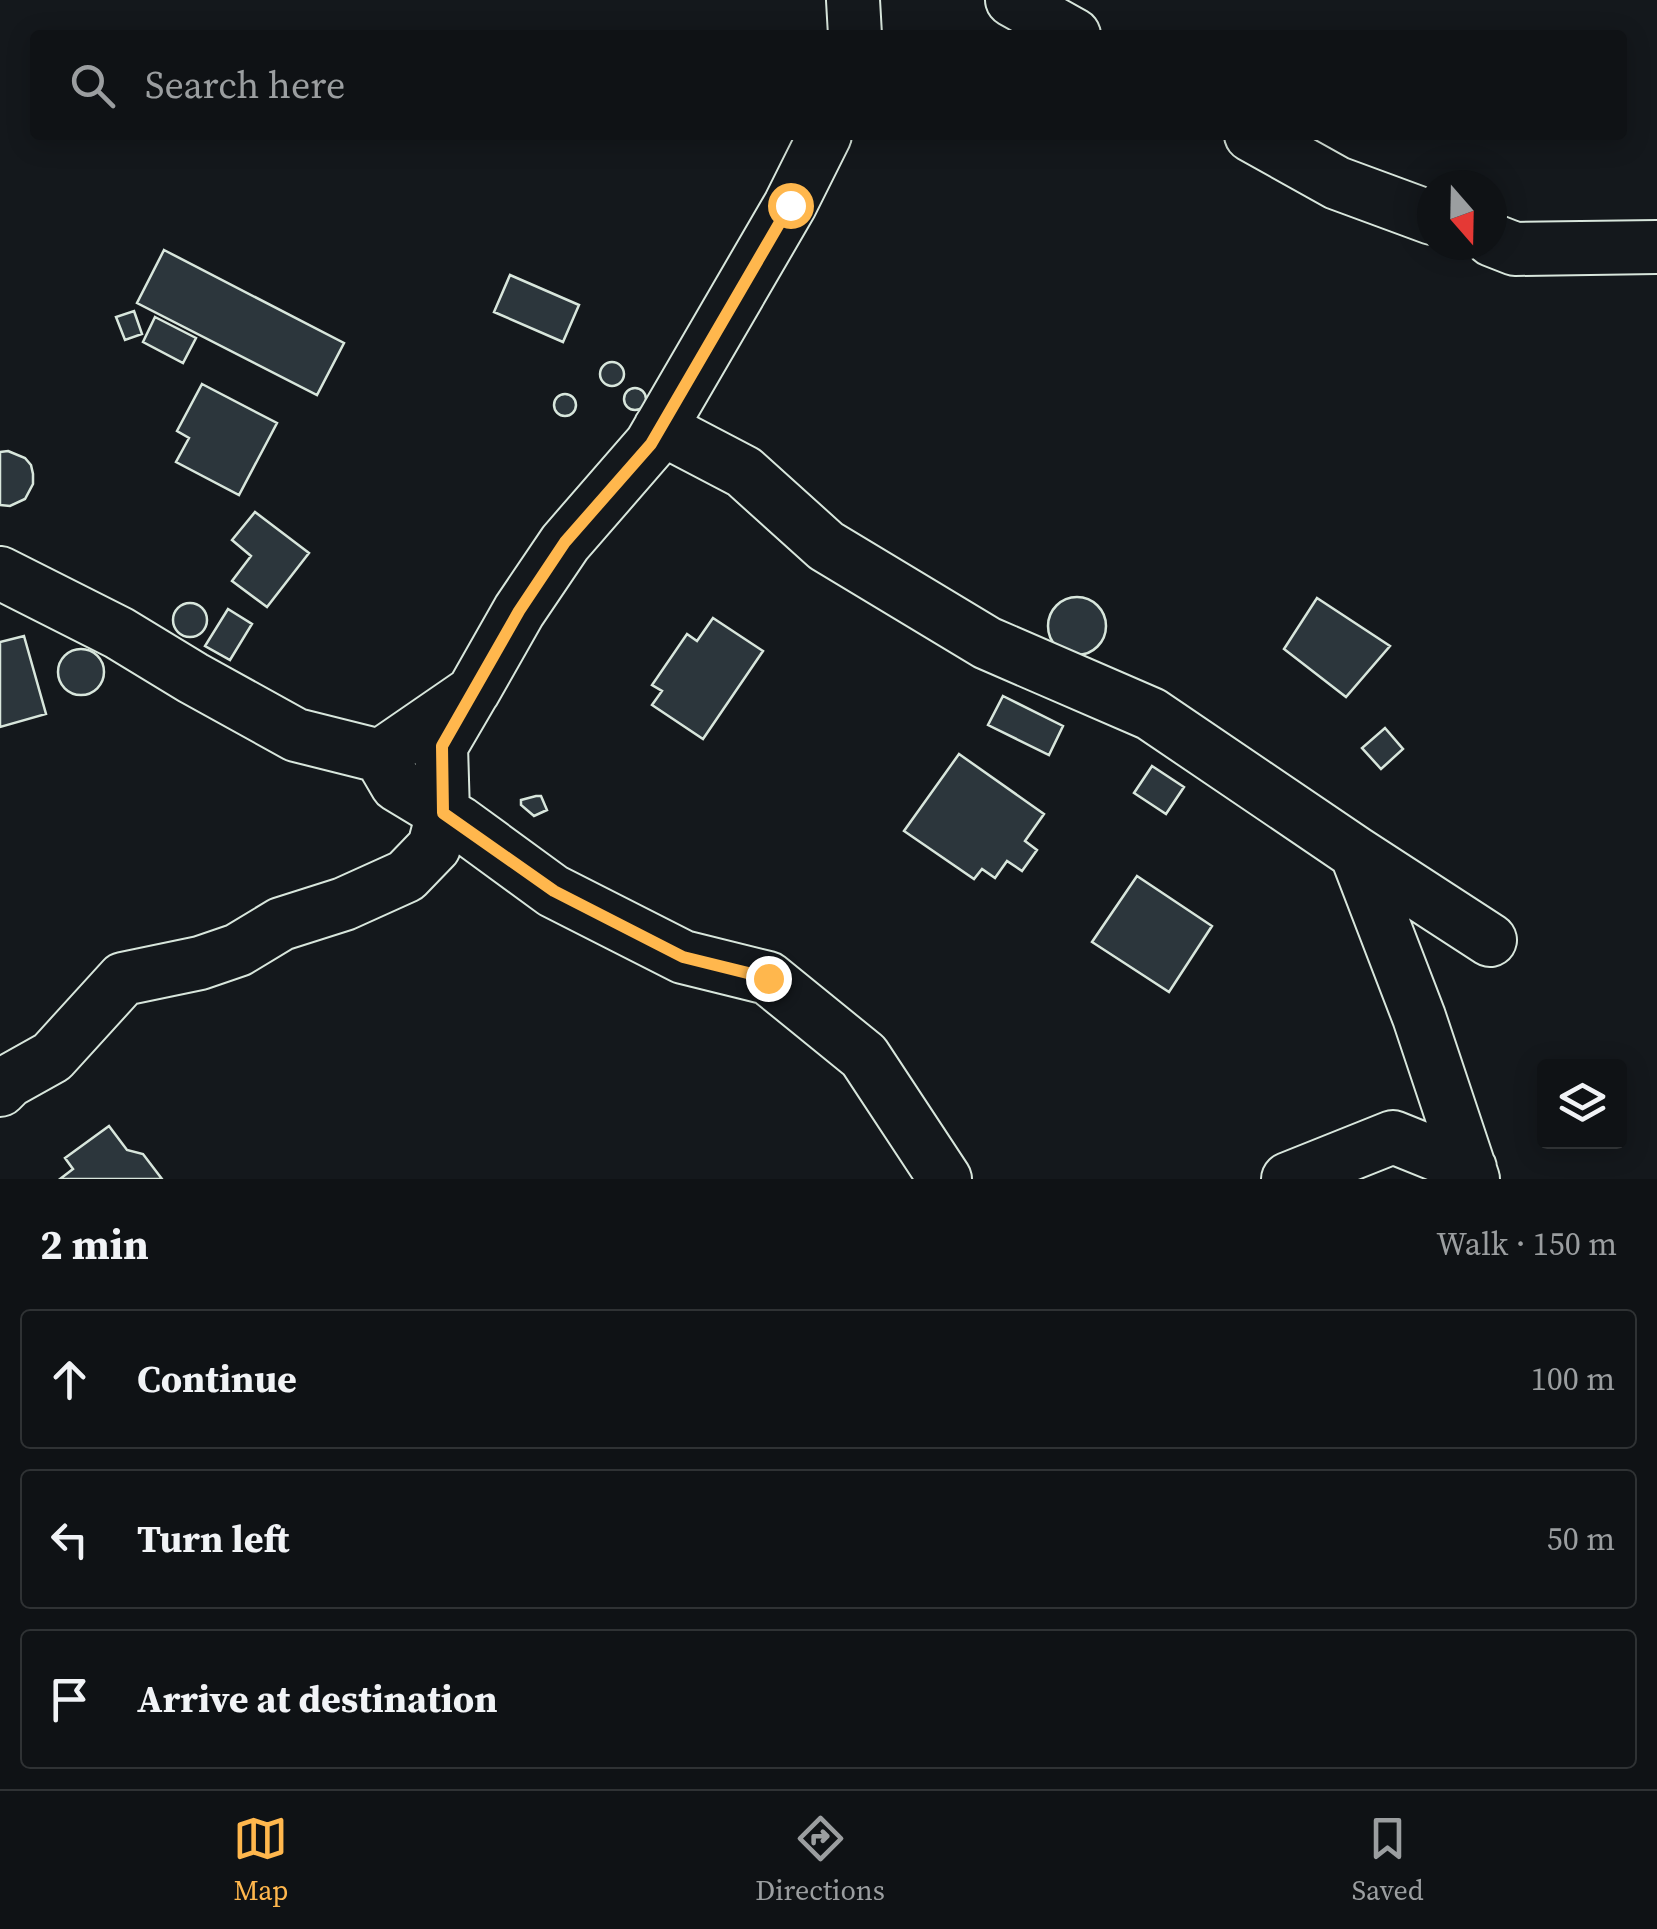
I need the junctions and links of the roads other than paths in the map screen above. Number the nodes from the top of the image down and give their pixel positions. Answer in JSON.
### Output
{"nodes":[{"id":1,"x":853,"y":0,"type":"edge"},
{"id":2,"x":1012,"y":0,"type":"edge"},
{"id":3,"x":856,"y":30,"type":"edge"},
{"id":4,"x":1065,"y":30,"type":"edge"},
{"id":5,"x":823,"y":140,"type":"edge"},
{"id":6,"x":1260,"y":140,"type":"edge"},
{"id":7,"x":1417,"y":212,"type":"edge"},
{"id":8,"x":1507,"y":246,"type":"edge"},
{"id":9,"x":1657,"y":248,"type":"edge"},
{"id":10,"x":660,"y":428,"type":"junction"},
{"id":11,"x":0,"y":572,"type":"edge"},
{"id":12,"x":473,"y":692,"type":"junction"},
{"id":13,"x":380,"y":756,"type":"junction"},
{"id":14,"x":443,"y":813,"type":"junction"},
{"id":15,"x":1356,"y":853,"type":"junction"},
{"id":16,"x":1490,"y":940,"type":"dead end"},
{"id":17,"x":0,"y":1090,"type":"edge"},
{"id":18,"x":1471,"y":1174,"type":"edge"},
{"id":19,"x":945,"y":1179,"type":"edge"},
{"id":20,"x":1288,"y":1179,"type":"edge"}],
"edges":[{"from":1,"to":3,"type":"street"},
{"from":2,"to":4,"type":"street"},
{"from":5,"to":10,"type":"street"},
{"from":6,"to":7,"type":"street"},
{"from":8,"to":9,"type":"street"},
{"from":10,"to":12,"type":"street"},
{"from":10,"to":15,"type":"street"},
{"from":11,"to":13,"type":"street"},
{"from":12,"to":13,"type":"street"},
{"from":12,"to":14,"type":"street"},
{"from":13,"to":14,"type":"street"},
{"from":14,"to":17,"type":"street"},
{"from":14,"to":19,"type":"street"},
{"from":15,"to":16,"type":"street"},
{"from":15,"to":18,"type":"street"},
{"from":18,"to":20,"type":"street"}]}
